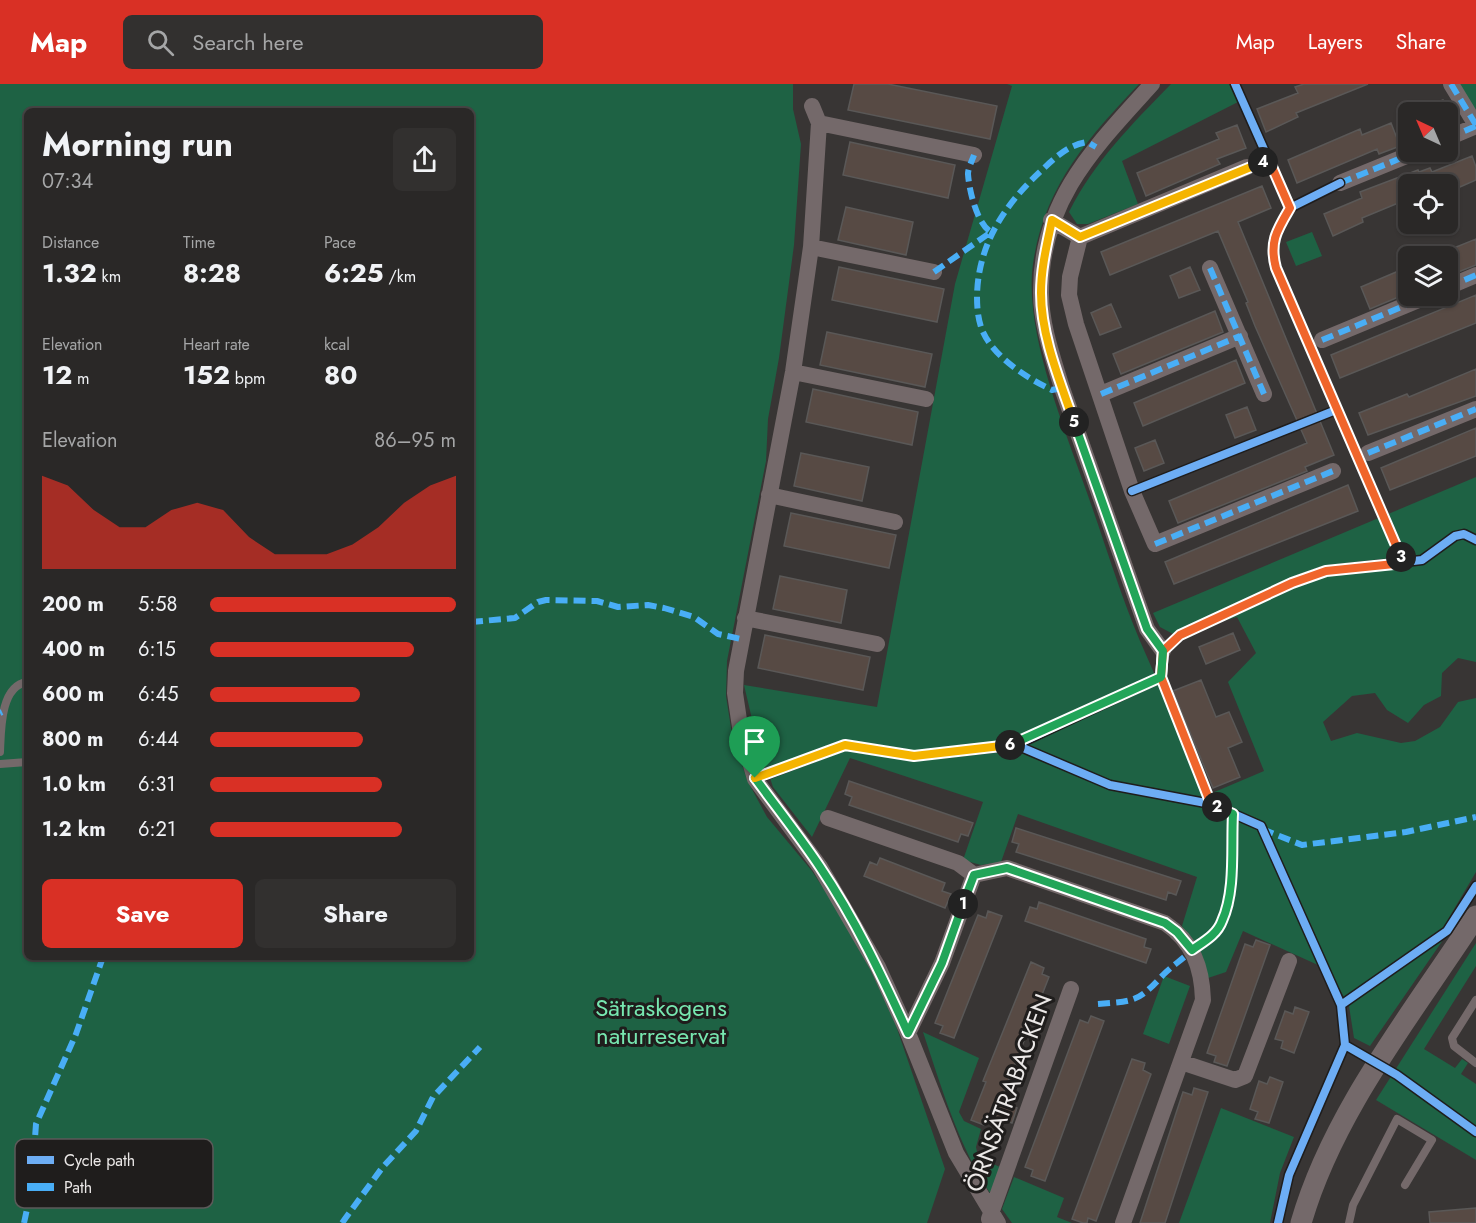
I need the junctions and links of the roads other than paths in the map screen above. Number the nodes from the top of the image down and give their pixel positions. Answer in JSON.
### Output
{"nodes":[{"id":1,"x":1152,"y":84,"type":"edge"},
{"id":2,"x":1451,"y":84,"type":"edge"},
{"id":3,"x":812,"y":106,"type":"dead end"},
{"id":4,"x":819,"y":123,"type":"junction"},
{"id":5,"x":1476,"y":125,"type":"edge"},
{"id":6,"x":1458,"y":133,"type":"edge"},
{"id":7,"x":974,"y":155,"type":"dead end"},
{"id":8,"x":1398,"y":159,"type":"edge"},
{"id":9,"x":1247,"y":168,"type":"dead end"},
{"id":10,"x":1340,"y":183,"type":"dead end"},
{"id":11,"x":1052,"y":220,"type":"junction"},
{"id":12,"x":1080,"y":237,"type":"junction"},
{"id":13,"x":811,"y":247,"type":"junction"},
{"id":14,"x":1210,"y":268,"type":"dead end"},
{"id":15,"x":934,"y":272,"type":"dead end"},
{"id":16,"x":1476,"y":275,"type":"edge"},
{"id":17,"x":1458,"y":283,"type":"edge"},
{"id":18,"x":1404,"y":306,"type":"edge"},
{"id":19,"x":1240,"y":336,"type":"junction"},
{"id":20,"x":1322,"y":340,"type":"dead end"},
{"id":21,"x":793,"y":372,"type":"junction"},
{"id":22,"x":1101,"y":394,"type":"junction"},
{"id":23,"x":1264,"y":394,"type":"dead end"},
{"id":24,"x":926,"y":399,"type":"dead end"},
{"id":25,"x":1476,"y":410,"type":"edge"},
{"id":26,"x":1368,"y":453,"type":"dead end"},
{"id":27,"x":1334,"y":471,"type":"dead end"},
{"id":28,"x":769,"y":495,"type":"junction"},
{"id":29,"x":895,"y":522,"type":"dead end"},
{"id":30,"x":745,"y":618,"type":"junction"},
{"id":31,"x":877,"y":644,"type":"dead end"},
{"id":32,"x":1163,"y":651,"type":"dead end"},
{"id":33,"x":24,"y":683,"type":"edge"},
{"id":34,"x":0,"y":752,"type":"edge"},
{"id":35,"x":24,"y":762,"type":"edge"},
{"id":36,"x":0,"y":764,"type":"edge"},
{"id":37,"x":828,"y":818,"type":"dead end"},
{"id":38,"x":974,"y":875,"type":"junction"},
{"id":39,"x":1476,"y":916,"type":"edge"},
{"id":40,"x":1289,"y":961,"type":"dead end"},
{"id":41,"x":1071,"y":989,"type":"dead end"},
{"id":42,"x":1476,"y":1000,"type":"edge"},
{"id":43,"x":908,"y":1033,"type":"junction"},
{"id":44,"x":1180,"y":1062,"type":"junction"},
{"id":45,"x":1476,"y":1063,"type":"edge"},
{"id":46,"x":1405,"y":1185,"type":"dead end"},
{"id":47,"x":993,"y":1220,"type":"edge"},
{"id":48,"x":1123,"y":1223,"type":"edge"},
{"id":49,"x":1301,"y":1223,"type":"edge"},
{"id":50,"x":1349,"y":1223,"type":"edge"}],
"edges":[{"from":1,"to":11,"type":"street"},
{"from":2,"to":5,"type":"street"},
{"from":3,"to":4,"type":"street","name":"ÖRNSÄTRABACKEN"},
{"from":4,"to":7,"type":"street"},
{"from":4,"to":13,"type":"street","name":"ÖRNSÄTRABACKEN"},
{"from":5,"to":6,"type":"street"},
{"from":8,"to":10,"type":"street"},
{"from":9,"to":12,"type":"street"},
{"from":11,"to":12,"type":"street"},
{"from":11,"to":32,"type":"street"},
{"from":12,"to":22,"type":"street"},
{"from":13,"to":15,"type":"street"},
{"from":13,"to":21,"type":"street","name":"ÖRNSÄTRABACKEN"},
{"from":14,"to":19,"type":"street"},
{"from":16,"to":17,"type":"street"},
{"from":18,"to":20,"type":"street"},
{"from":19,"to":22,"type":"street"},
{"from":19,"to":23,"type":"street"},
{"from":21,"to":24,"type":"street"},
{"from":21,"to":28,"type":"street","name":"ÖRNSÄTRABACKEN"},
{"from":22,"to":27,"type":"street"},
{"from":25,"to":26,"type":"street"},
{"from":28,"to":29,"type":"street"},
{"from":28,"to":30,"type":"street","name":"ÖRNSÄTRABACKEN"},
{"from":30,"to":31,"type":"street"},
{"from":30,"to":43,"type":"street","name":"ÖRNSÄTRABACKEN"},
{"from":33,"to":34,"type":"lane"},
{"from":35,"to":36,"type":"lane"},
{"from":37,"to":38,"type":"street"},
{"from":38,"to":43,"type":"street"},
{"from":38,"to":44,"type":"street"},
{"from":39,"to":49,"type":"street"},
{"from":40,"to":44,"type":"street"},
{"from":41,"to":47,"type":"street","name":"ÖRNSÄTRABACKEN"},
{"from":42,"to":45,"type":"lane"},
{"from":43,"to":47,"type":"street","name":"ÖRNSÄTRABACKEN"},
{"from":44,"to":48,"type":"street"},
{"from":46,"to":50,"type":"lane"}]}
